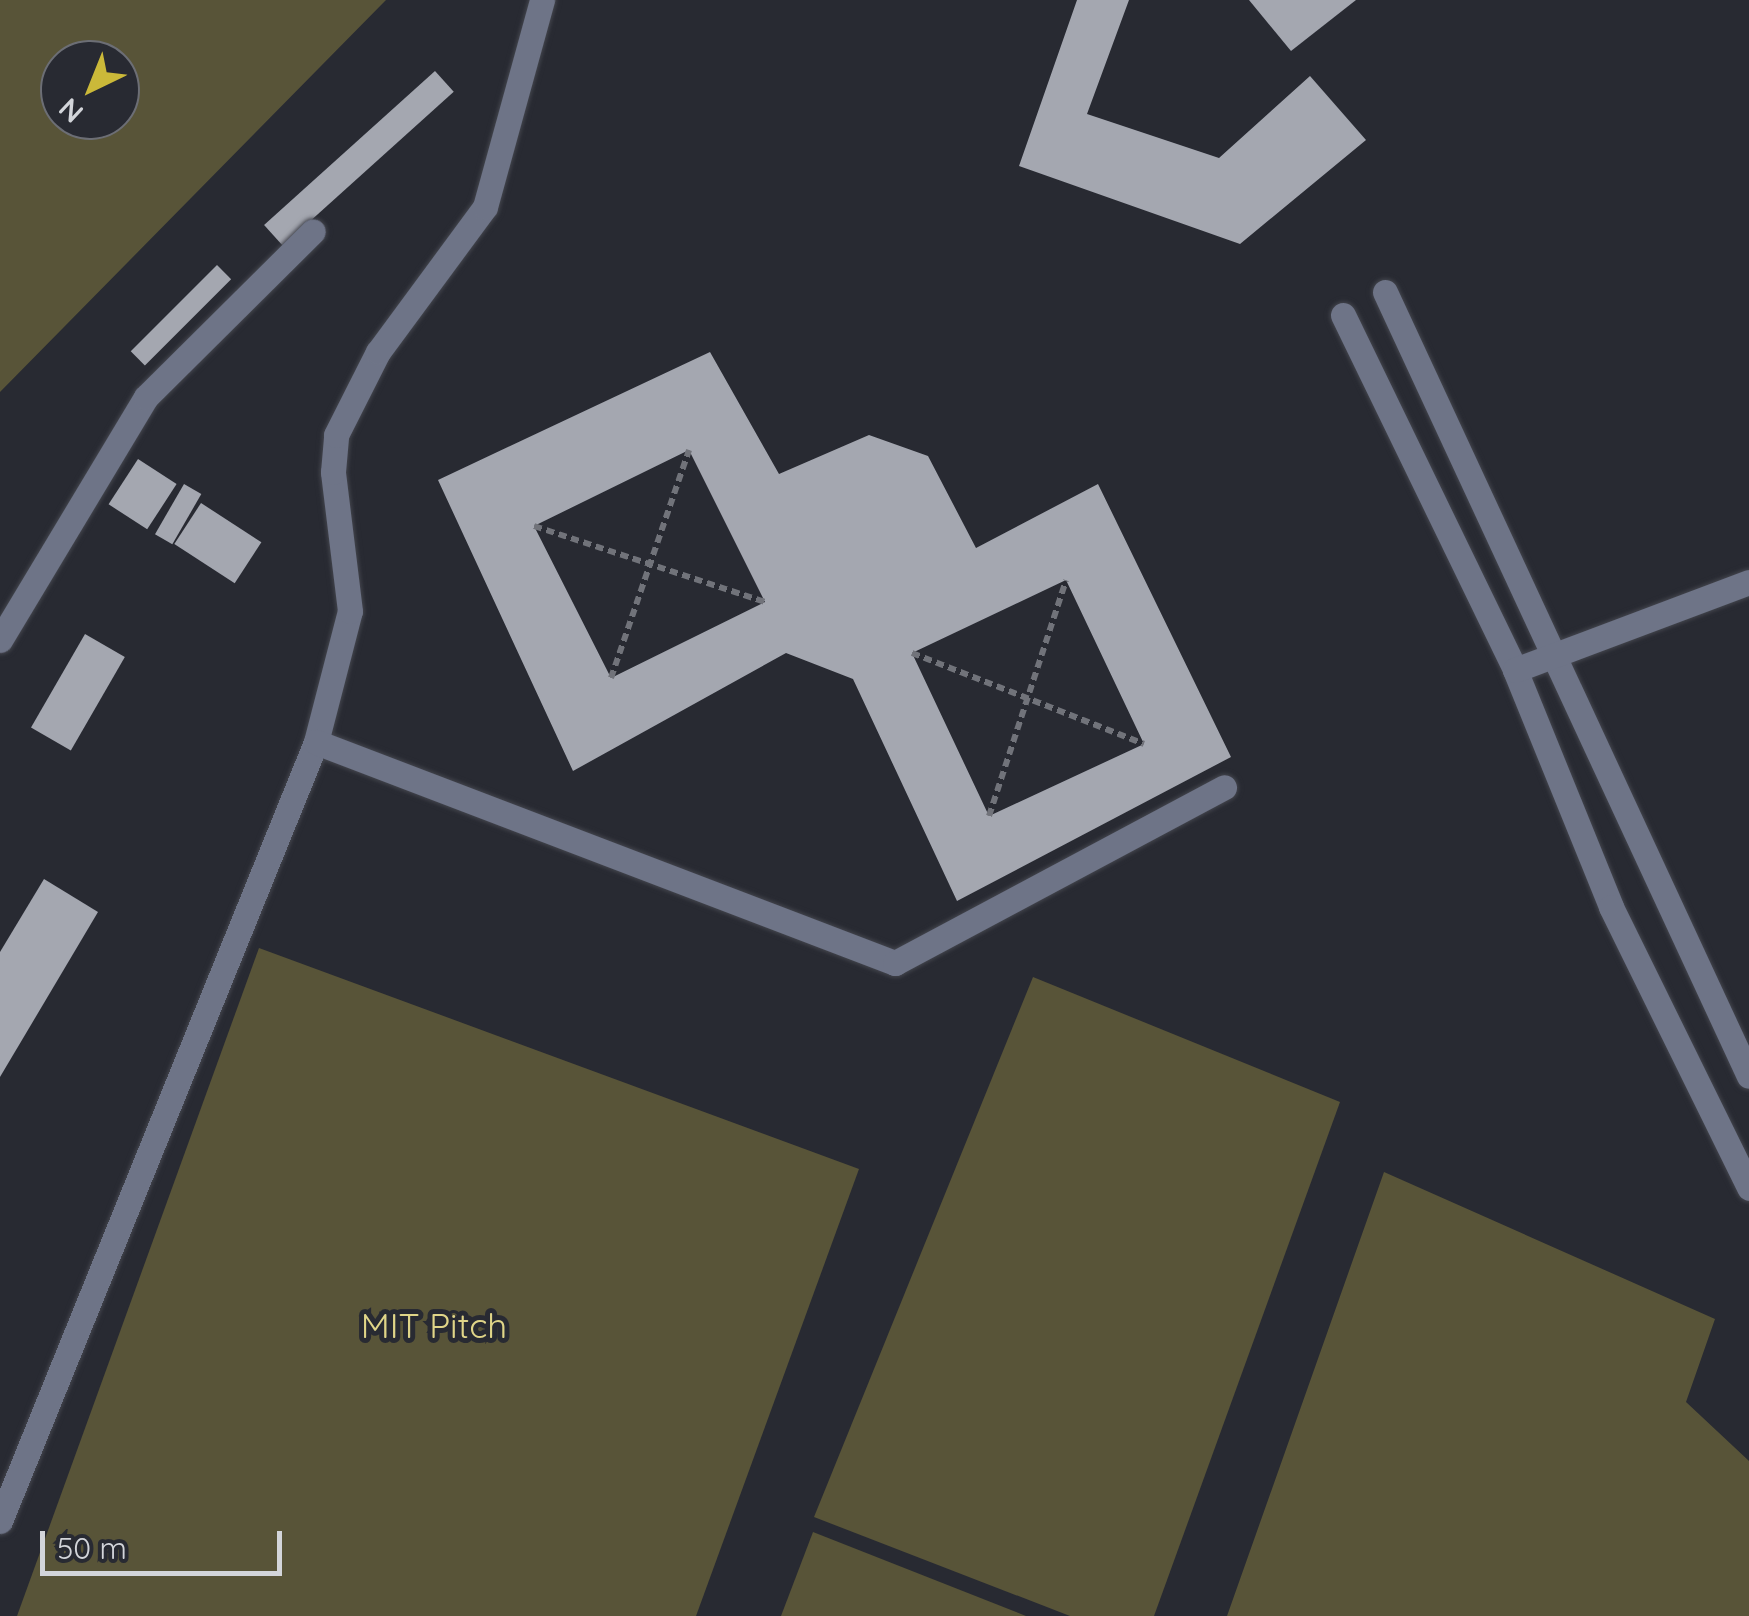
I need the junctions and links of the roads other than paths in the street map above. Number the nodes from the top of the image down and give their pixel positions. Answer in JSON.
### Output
{"nodes":[{"id":1,"x":542,"y":0,"type":"edge"},
{"id":2,"x":312,"y":230,"type":"dead end"},
{"id":3,"x":1385,"y":292,"type":"dead end"},
{"id":4,"x":1344,"y":315,"type":"dead end"},
{"id":5,"x":1749,"y":582,"type":"edge"},
{"id":6,"x":0,"y":640,"type":"edge"},
{"id":7,"x":1555,"y":654,"type":"junction"},
{"id":8,"x":1515,"y":670,"type":"junction"},
{"id":9,"x":316,"y":742,"type":"junction"},
{"id":10,"x":1224,"y":787,"type":"dead end"},
{"id":11,"x":1749,"y":1076,"type":"edge"},
{"id":12,"x":1749,"y":1188,"type":"edge"},
{"id":13,"x":0,"y":1522,"type":"edge"}],
"edges":[{"from":1,"to":9,"type":"street"},
{"from":2,"to":6,"type":"street"},
{"from":3,"to":7,"type":"street"},
{"from":4,"to":8,"type":"street"},
{"from":5,"to":7,"type":"street"},
{"from":7,"to":8,"type":"street"},
{"from":7,"to":11,"type":"street"},
{"from":8,"to":12,"type":"street"},
{"from":9,"to":10,"type":"street"},
{"from":9,"to":13,"type":"street"}]}
